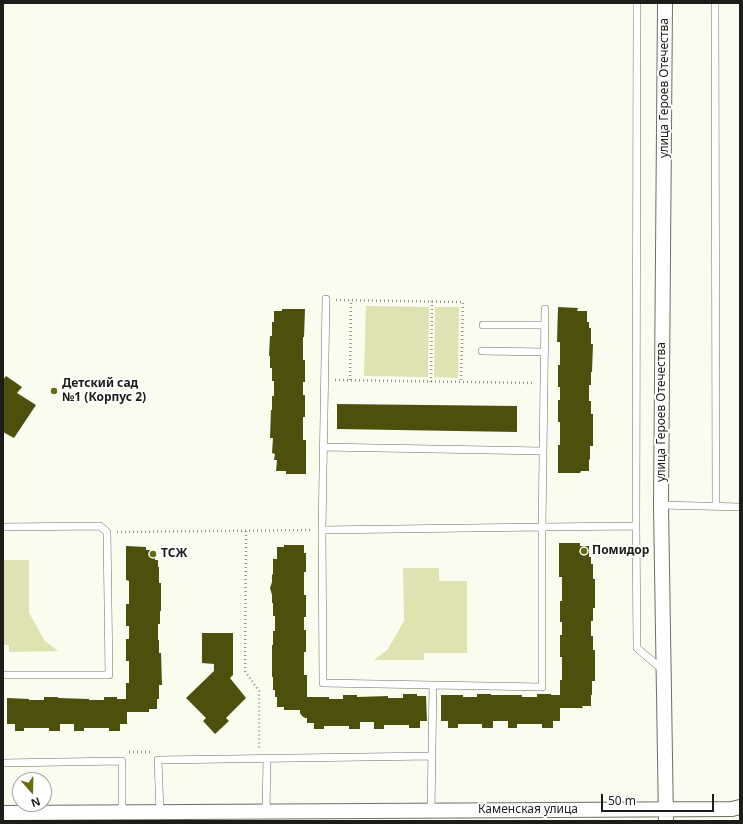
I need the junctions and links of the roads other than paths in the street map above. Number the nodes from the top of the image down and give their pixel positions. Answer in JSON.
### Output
{"nodes":[{"id":1,"x":637,"y":3,"type":"edge"},
{"id":2,"x":666,"y":3,"type":"edge"},
{"id":3,"x":715,"y":3,"type":"edge"},
{"id":4,"x":326,"y":300,"type":"road end"},
{"id":5,"x":545,"y":309,"type":"dead end"},
{"id":6,"x":483,"y":325,"type":"dead end"},
{"id":7,"x":545,"y":326,"type":"junction"},
{"id":8,"x":482,"y":351,"type":"dead end"},
{"id":9,"x":545,"y":352,"type":"junction"},
{"id":10,"x":323,"y":447,"type":"junction"},
{"id":11,"x":543,"y":451,"type":"junction"},
{"id":12,"x":661,"y":505,"type":"junction"},
{"id":13,"x":716,"y":506,"type":"junction"},
{"id":14,"x":740,"y":507,"type":"edge"},
{"id":15,"x":636,"y":526,"type":"junction"},
{"id":16,"x":3,"y":527,"type":"edge"},
{"id":17,"x":542,"y":527,"type":"junction"},
{"id":18,"x":322,"y":530,"type":"junction"},
{"id":19,"x":664,"y":671,"type":"junction"},
{"id":20,"x":3,"y":675,"type":"edge"},
{"id":21,"x":433,"y":685,"type":"junction"},
{"id":22,"x":432,"y":756,"type":"junction"},
{"id":23,"x":267,"y":758,"type":"junction"},
{"id":24,"x":3,"y":763,"type":"edge"},
{"id":25,"x":740,"y":807,"type":"edge"},
{"id":26,"x":431,"y":811,"type":"junction"},
{"id":27,"x":122,"y":812,"type":"junction"},
{"id":28,"x":160,"y":812,"type":"junction"},
{"id":29,"x":266,"y":812,"type":"junction"},
{"id":30,"x":3,"y":813,"type":"edge"},
{"id":31,"x":666,"y":815,"type":"edge"}],
"edges":[{"from":1,"to":15,"type":"lane"},
{"from":2,"to":12,"type":"street","name":"улица Героев Отечества"},
{"from":3,"to":13,"type":"lane"},
{"from":4,"to":10,"type":"lane"},
{"from":5,"to":7,"type":"lane"},
{"from":6,"to":7,"type":"lane"},
{"from":7,"to":9,"type":"lane"},
{"from":8,"to":9,"type":"lane"},
{"from":9,"to":11,"type":"lane"},
{"from":10,"to":11,"type":"lane"},
{"from":10,"to":18,"type":"lane"},
{"from":11,"to":17,"type":"lane"},
{"from":12,"to":13,"type":"lane"},
{"from":12,"to":19,"type":"street","name":"улица Героев Отечества"},
{"from":13,"to":14,"type":"lane"},
{"from":15,"to":17,"type":"lane"},
{"from":15,"to":19,"type":"lane"},
{"from":16,"to":20,"type":"lane"},
{"from":17,"to":18,"type":"lane"},
{"from":17,"to":21,"type":"lane"},
{"from":18,"to":21,"type":"lane"},
{"from":19,"to":31,"type":"street","name":"улица Героев Отечества"},
{"from":21,"to":22,"type":"lane"},
{"from":22,"to":23,"type":"lane"},
{"from":22,"to":26,"type":"lane"},
{"from":23,"to":28,"type":"lane"},
{"from":23,"to":29,"type":"lane"},
{"from":24,"to":27,"type":"lane"},
{"from":25,"to":31,"type":"street","name":"Каменская улица"},
{"from":26,"to":29,"type":"street","name":"Каменская улица"},
{"from":26,"to":31,"type":"street","name":"Каменская улица"},
{"from":27,"to":28,"type":"street","name":"Каменская улица"},
{"from":27,"to":30,"type":"street","name":"Каменская улица"},
{"from":28,"to":29,"type":"street","name":"Каменская улица"}]}
